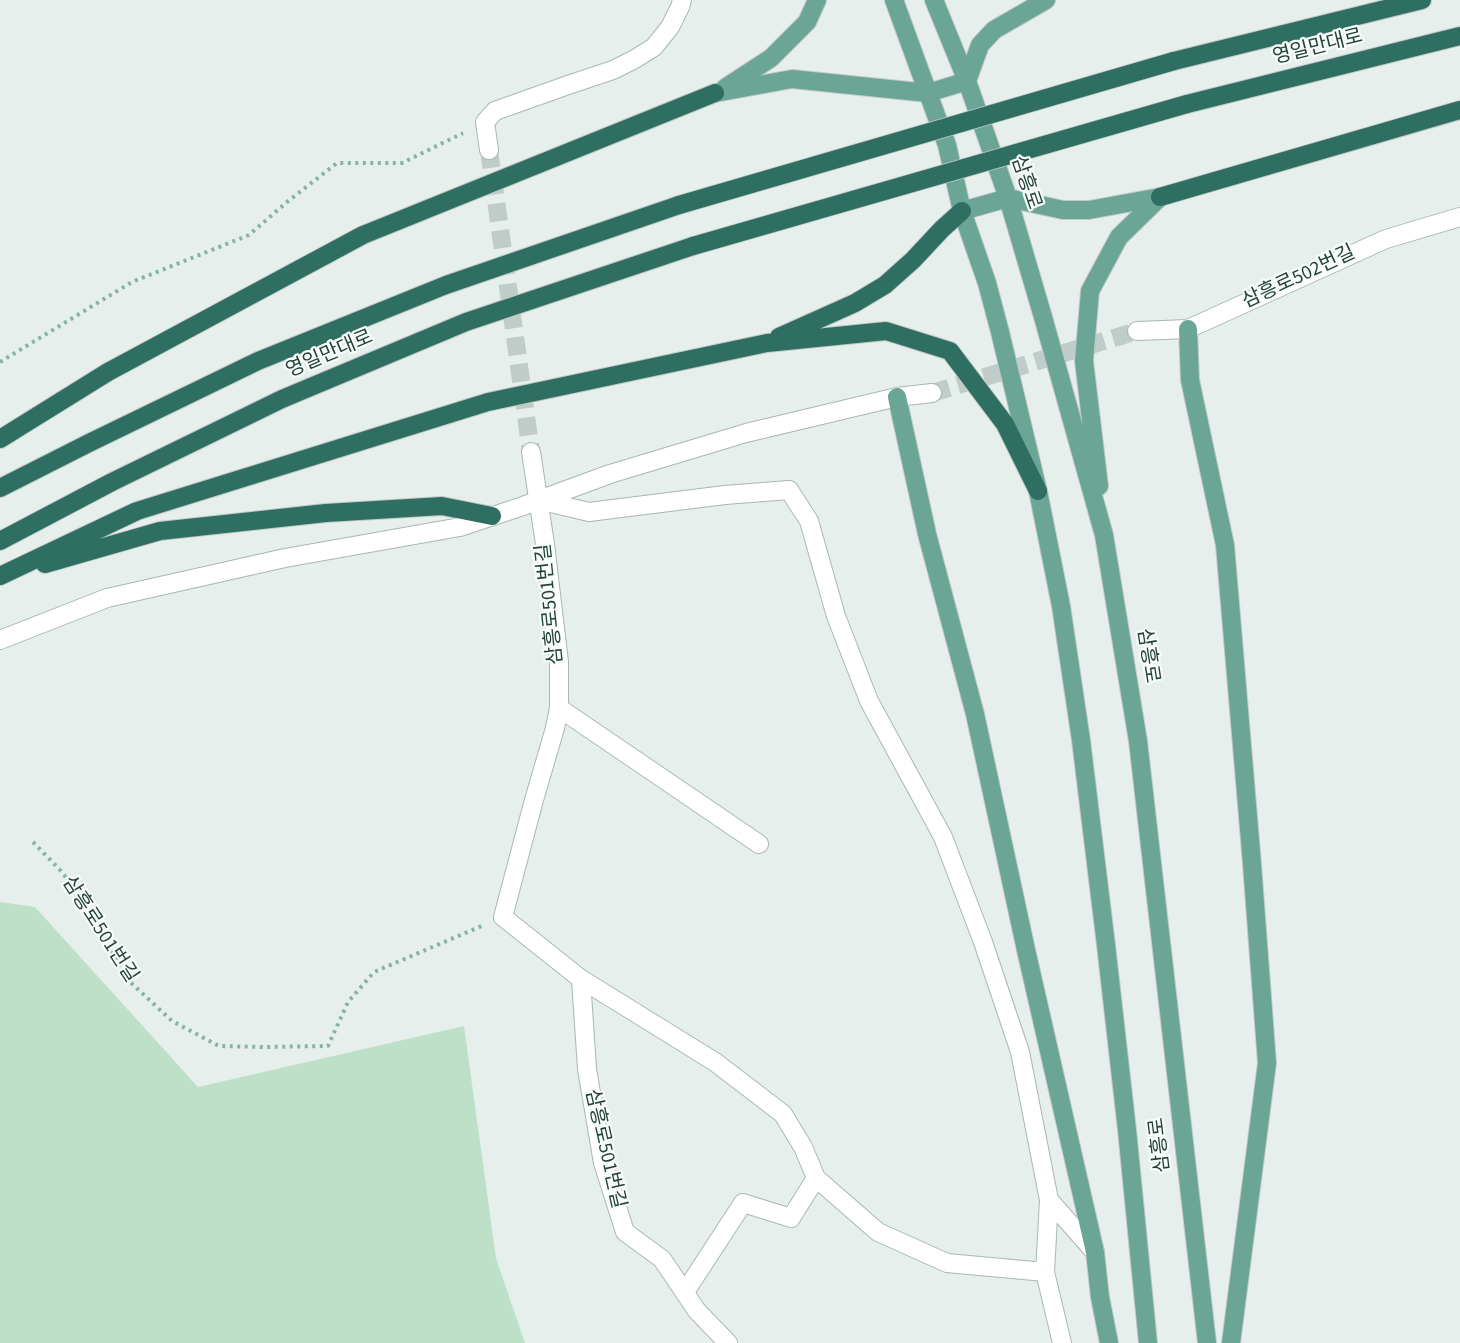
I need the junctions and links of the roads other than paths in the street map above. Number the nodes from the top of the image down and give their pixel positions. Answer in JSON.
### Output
{"nodes":[{"id":1,"x":682,"y":0,"type":"edge"},
{"id":2,"x":817,"y":0,"type":"edge"},
{"id":3,"x":894,"y":0,"type":"edge"},
{"id":4,"x":934,"y":0,"type":"edge"},
{"id":5,"x":1046,"y":0,"type":"edge"},
{"id":6,"x":1422,"y":0,"type":"edge"},
{"id":7,"x":1460,"y":36,"type":"edge"},
{"id":8,"x":967,"y":81,"type":"junction"},
{"id":9,"x":715,"y":93,"type":"junction"},
{"id":10,"x":928,"y":93,"type":"junction"},
{"id":11,"x":1460,"y":110,"type":"edge"},
{"id":12,"x":489,"y":150,"type":"tunnel mouth"},
{"id":13,"x":1160,"y":197,"type":"junction"},
{"id":14,"x":1008,"y":198,"type":"junction"},
{"id":15,"x":962,"y":211,"type":"junction"},
{"id":16,"x":1460,"y":217,"type":"edge"},
{"id":17,"x":1188,"y":329,"type":"junction"},
{"id":18,"x":1137,"y":332,"type":"tunnel mouth"},
{"id":19,"x":767,"y":343,"type":"junction"},
{"id":20,"x":932,"y":393,"type":"tunnel mouth"},
{"id":21,"x":897,"y":397,"type":"junction"},
{"id":22,"x":0,"y":439,"type":"edge"},
{"id":23,"x":531,"y":452,"type":"tunnel mouth"},
{"id":24,"x":0,"y":488,"type":"edge"},
{"id":25,"x":1038,"y":491,"type":"junction"},
{"id":26,"x":538,"y":500,"type":"junction"},
{"id":27,"x":492,"y":516,"type":"junction"},
{"id":28,"x":1104,"y":535,"type":"junction"},
{"id":29,"x":0,"y":542,"type":"edge"},
{"id":30,"x":0,"y":576,"type":"edge"},
{"id":31,"x":0,"y":640,"type":"edge"},
{"id":32,"x":559,"y":708,"type":"junction"},
{"id":33,"x":759,"y":844,"type":"dead end"},
{"id":34,"x":581,"y":979,"type":"junction"},
{"id":35,"x":816,"y":1178,"type":"junction"},
{"id":36,"x":1049,"y":1200,"type":"junction"},
{"id":37,"x":1095,"y":1252,"type":"junction"},
{"id":38,"x":1045,"y":1272,"type":"junction"},
{"id":39,"x":685,"y":1292,"type":"junction"},
{"id":40,"x":728,"y":1343,"type":"edge"},
{"id":41,"x":1062,"y":1343,"type":"edge"},
{"id":42,"x":1108,"y":1343,"type":"edge"},
{"id":43,"x":1148,"y":1343,"type":"edge"},
{"id":44,"x":1207,"y":1343,"type":"edge"},
{"id":45,"x":1231,"y":1343,"type":"edge"}],
"edges":[{"from":1,"to":12,"type":"street"},
{"from":2,"to":9,"type":"main road"},
{"from":3,"to":10,"type":"main road","name":"삼흥로"},
{"from":4,"to":8,"type":"main road","name":"삼흥로"},
{"from":5,"to":8,"type":"main road"},
{"from":6,"to":24,"type":"highway","name":"영일만대로","bridge":true},
{"from":7,"to":29,"type":"highway","name":"영일만대로","bridge":true},
{"from":8,"to":10,"type":"main road"},
{"from":8,"to":14,"type":"main road","name":"삼흥로"},
{"from":9,"to":10,"type":"main road"},
{"from":9,"to":22,"type":"highway"},
{"from":10,"to":15,"type":"main road","name":"삼흥로"},
{"from":11,"to":13,"type":"highway"},
{"from":13,"to":14,"type":"main road"},
{"from":13,"to":28,"type":"main road"},
{"from":14,"to":15,"type":"main road"},
{"from":14,"to":28,"type":"main road","name":"삼흥로"},
{"from":15,"to":19,"type":"highway"},
{"from":15,"to":25,"type":"main road","name":"삼흥로"},
{"from":16,"to":17,"type":"street","name":"삼흥로502번길"},
{"from":17,"to":18,"type":"street","name":"삼흥로502번길"},
{"from":17,"to":45,"type":"main road"},
{"from":19,"to":25,"type":"highway"},
{"from":19,"to":30,"type":"highway"},
{"from":20,"to":21,"type":"street"},
{"from":21,"to":26,"type":"street"},
{"from":21,"to":37,"type":"main road"},
{"from":23,"to":26,"type":"street","name":"삼흥로501번길"},
{"from":25,"to":43,"type":"main road","name":"삼흥로"},
{"from":26,"to":27,"type":"street"},
{"from":26,"to":32,"type":"street","name":"삼흥로501번길"},
{"from":26,"to":36,"type":"street"},
{"from":27,"to":30,"type":"highway"},
{"from":27,"to":31,"type":"street"},
{"from":28,"to":44,"type":"main road","name":"삼흥로"},
{"from":32,"to":33,"type":"street"},
{"from":32,"to":34,"type":"street","name":"삼흥로501번길"},
{"from":34,"to":35,"type":"street"},
{"from":34,"to":39,"type":"street","name":"삼흥로501번길"},
{"from":35,"to":38,"type":"street"},
{"from":35,"to":39,"type":"street"},
{"from":36,"to":37,"type":"street"},
{"from":36,"to":38,"type":"street"},
{"from":37,"to":42,"type":"main road"},
{"from":38,"to":41,"type":"street"},
{"from":39,"to":40,"type":"street","name":"삼흥로501번길"}]}
